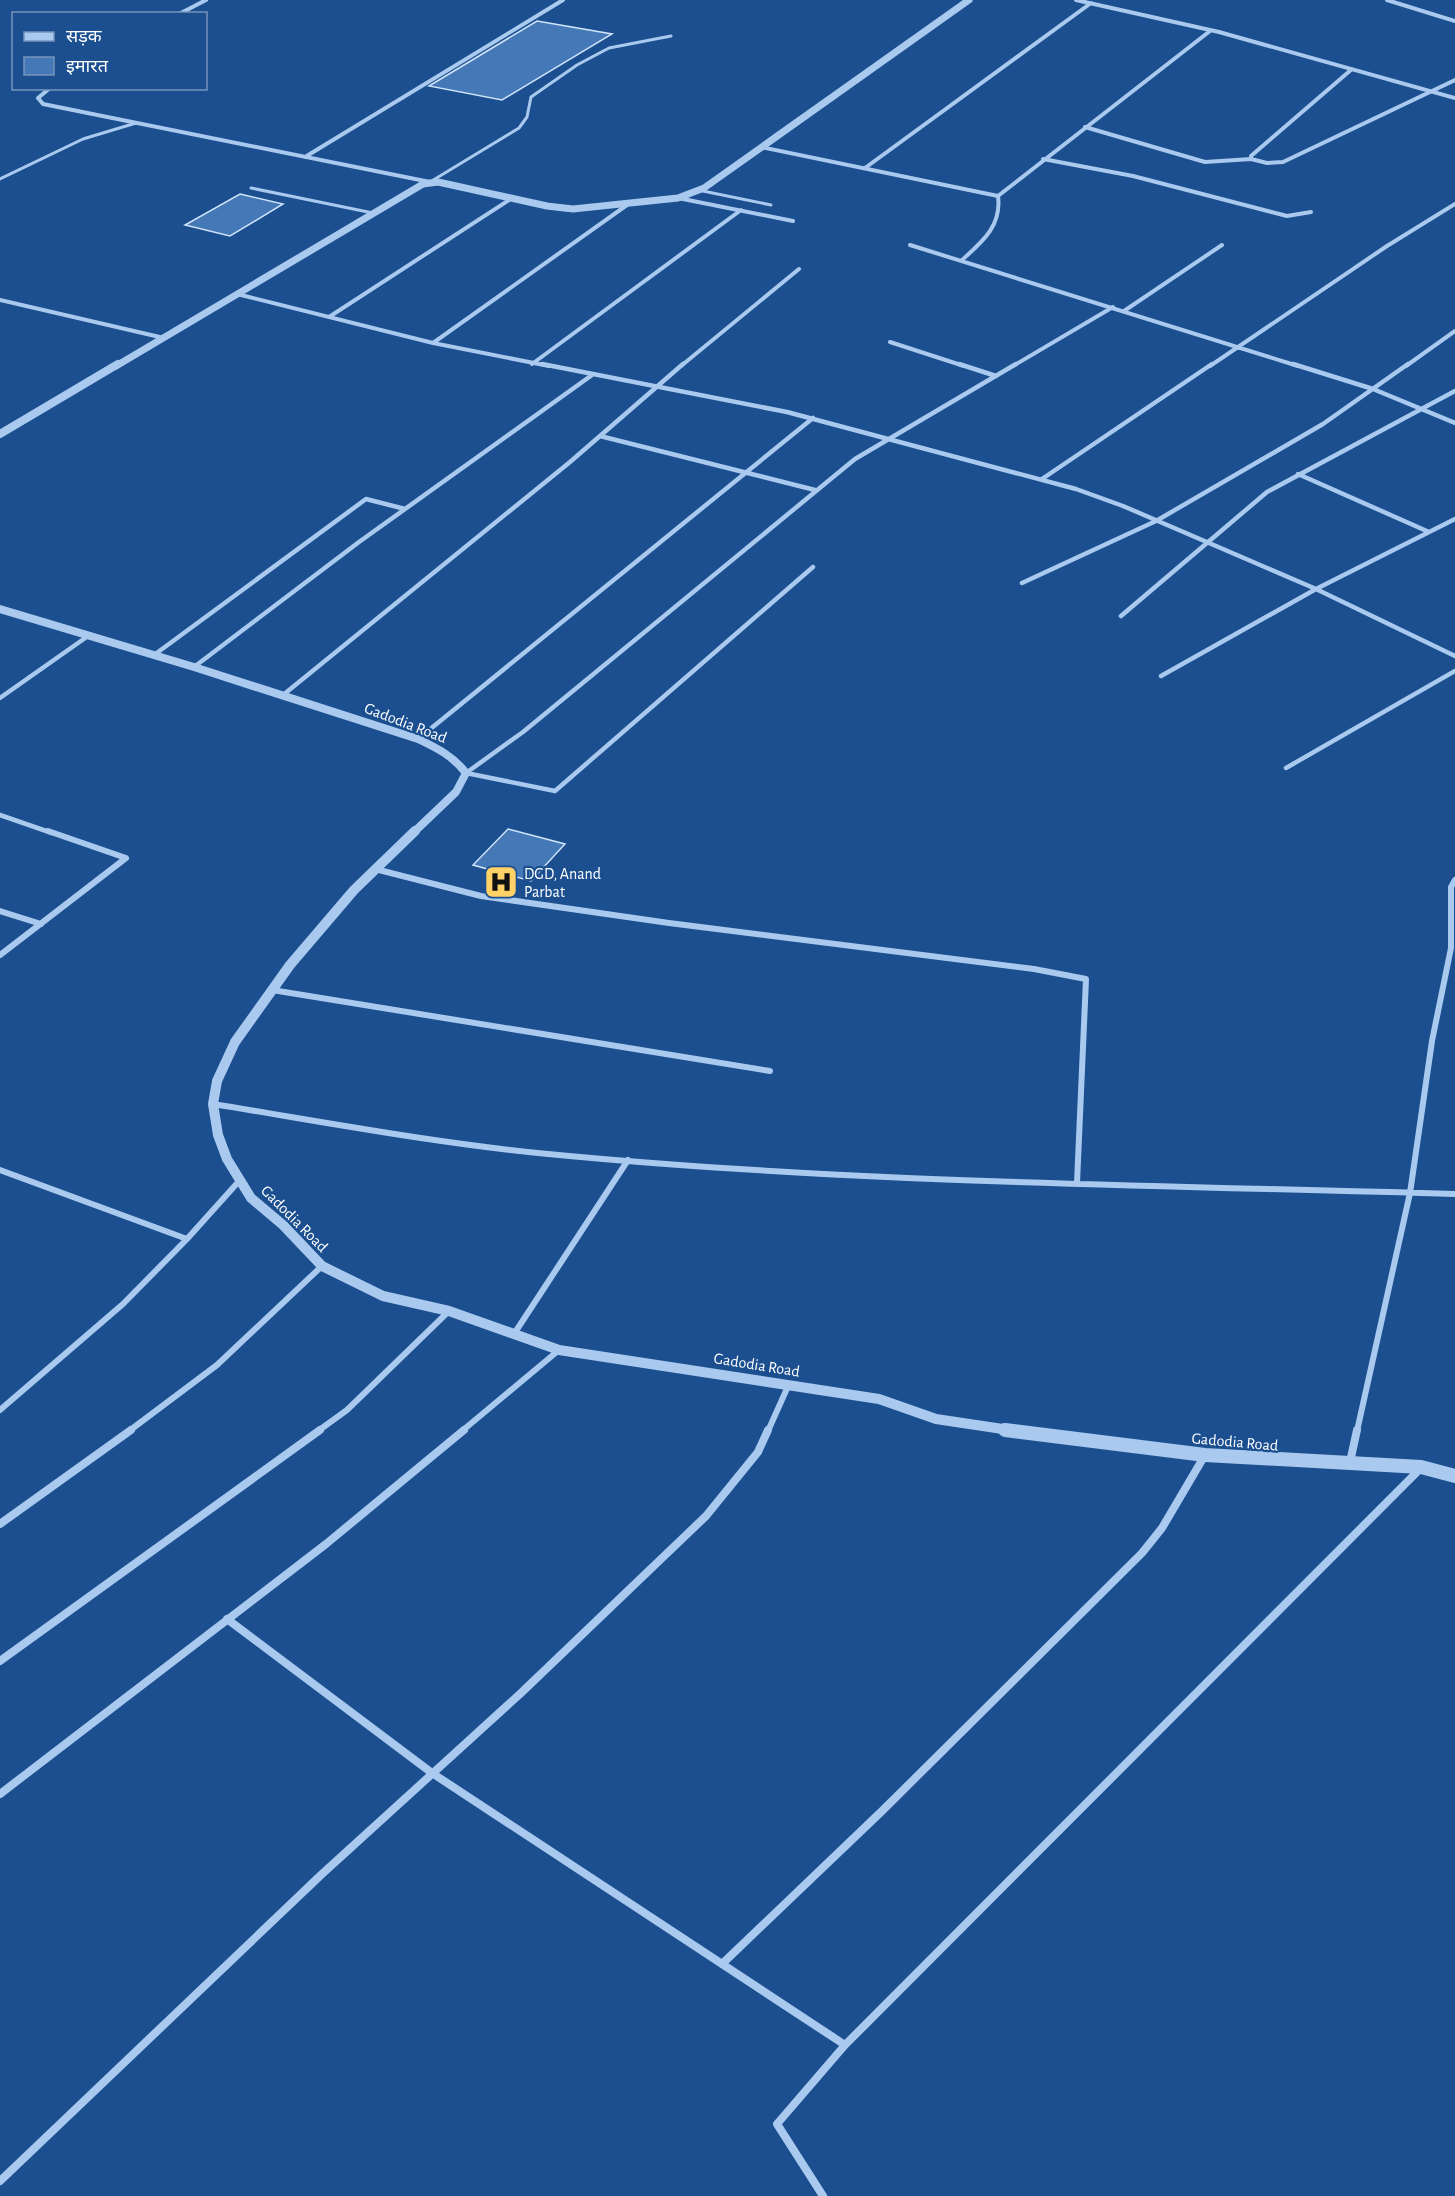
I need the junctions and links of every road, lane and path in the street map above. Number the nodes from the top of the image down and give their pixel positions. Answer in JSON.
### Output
{"nodes":[{"id":1,"x":206,"y":0,"type":"edge"},
{"id":2,"x":563,"y":0,"type":"edge"},
{"id":3,"x":969,"y":0,"type":"edge"},
{"id":4,"x":1076,"y":0,"type":"edge"},
{"id":5,"x":1387,"y":0,"type":"edge"},
{"id":6,"x":1091,"y":3,"type":"junction"},
{"id":7,"x":184,"y":12,"type":"edge"},
{"id":8,"x":1455,"y":21,"type":"edge"},
{"id":9,"x":1210,"y":31,"type":"junction"},
{"id":10,"x":671,"y":36,"type":"dead end"},
{"id":11,"x":1352,"y":69,"type":"junction"},
{"id":12,"x":1455,"y":80,"type":"edge"},
{"id":13,"x":48,"y":90,"type":"edge"},
{"id":14,"x":1431,"y":92,"type":"junction"},
{"id":15,"x":1455,"y":98,"type":"edge"},
{"id":16,"x":136,"y":123,"type":"junction"},
{"id":17,"x":1085,"y":127,"type":"junction"},
{"id":18,"x":761,"y":147,"type":"junction"},
{"id":19,"x":305,"y":157,"type":"junction"},
{"id":20,"x":1043,"y":159,"type":"junction"},
{"id":21,"x":1251,"y":159,"type":"junction"},
{"id":22,"x":865,"y":168,"type":"junction"},
{"id":23,"x":0,"y":179,"type":"edge"},
{"id":24,"x":429,"y":182,"type":"junction"},
{"id":25,"x":251,"y":188,"type":"dead end"},
{"id":26,"x":698,"y":190,"type":"junction"},
{"id":27,"x":999,"y":196,"type":"junction"},
{"id":28,"x":512,"y":198,"type":"junction"},
{"id":29,"x":678,"y":198,"type":"junction"},
{"id":30,"x":1455,"y":204,"type":"edge"},
{"id":31,"x":627,"y":205,"type":"junction"},
{"id":32,"x":771,"y":205,"type":"dead end"},
{"id":33,"x":741,"y":210,"type":"junction"},
{"id":34,"x":1311,"y":212,"type":"dead end"},
{"id":35,"x":373,"y":213,"type":"junction"},
{"id":36,"x":793,"y":221,"type":"dead end"},
{"id":37,"x":910,"y":245,"type":"dead end"},
{"id":38,"x":1222,"y":245,"type":"dead end"},
{"id":39,"x":962,"y":260,"type":"junction"},
{"id":40,"x":799,"y":269,"type":"dead end"},
{"id":41,"x":237,"y":294,"type":"junction"},
{"id":42,"x":0,"y":300,"type":"edge"},
{"id":43,"x":1113,"y":307,"type":"junction"},
{"id":44,"x":1124,"y":311,"type":"junction"},
{"id":45,"x":329,"y":317,"type":"junction"},
{"id":46,"x":1455,"y":330,"type":"edge"},
{"id":47,"x":164,"y":338,"type":"junction"},
{"id":48,"x":890,"y":342,"type":"dead end"},
{"id":49,"x":433,"y":343,"type":"junction"},
{"id":50,"x":1240,"y":347,"type":"junction"},
{"id":51,"x":532,"y":364,"type":"junction"},
{"id":52,"x":592,"y":375,"type":"junction"},
{"id":53,"x":996,"y":376,"type":"junction"},
{"id":54,"x":654,"y":388,"type":"junction"},
{"id":55,"x":1373,"y":389,"type":"junction"},
{"id":56,"x":1455,"y":391,"type":"edge"},
{"id":57,"x":1422,"y":409,"type":"junction"},
{"id":58,"x":813,"y":418,"type":"junction"},
{"id":59,"x":1455,"y":423,"type":"edge"},
{"id":60,"x":0,"y":434,"type":"edge"},
{"id":61,"x":600,"y":436,"type":"junction"},
{"id":62,"x":888,"y":438,"type":"junction"},
{"id":63,"x":745,"y":472,"type":"junction"},
{"id":64,"x":1298,"y":474,"type":"junction"},
{"id":65,"x":1042,"y":479,"type":"junction"},
{"id":66,"x":815,"y":490,"type":"junction"},
{"id":67,"x":405,"y":509,"type":"junction"},
{"id":68,"x":1455,"y":519,"type":"edge"},
{"id":69,"x":1156,"y":521,"type":"junction"},
{"id":70,"x":1429,"y":532,"type":"junction"},
{"id":71,"x":1206,"y":543,"type":"junction"},
{"id":72,"x":813,"y":567,"type":"dead end"},
{"id":73,"x":1022,"y":583,"type":"dead end"},
{"id":74,"x":1316,"y":589,"type":"junction"},
{"id":75,"x":0,"y":609,"type":"edge"},
{"id":76,"x":1121,"y":616,"type":"dead end"},
{"id":77,"x":88,"y":636,"type":"junction"},
{"id":78,"x":154,"y":655,"type":"junction"},
{"id":79,"x":1455,"y":656,"type":"edge"},
{"id":80,"x":194,"y":667,"type":"junction"},
{"id":81,"x":1455,"y":671,"type":"edge"},
{"id":82,"x":1161,"y":676,"type":"dead end"},
{"id":83,"x":283,"y":695,"type":"junction"},
{"id":84,"x":0,"y":698,"type":"edge"},
{"id":85,"x":418,"y":739,"type":"junction"},
{"id":86,"x":1286,"y":768,"type":"dead end"},
{"id":87,"x":466,"y":772,"type":"junction"},
{"id":88,"x":0,"y":815,"type":"edge"},
{"id":89,"x":374,"y":869,"type":"junction"},
{"id":90,"x":1455,"y":880,"type":"edge"},
{"id":91,"x":0,"y":911,"type":"edge"},
{"id":92,"x":41,"y":924,"type":"junction"},
{"id":93,"x":0,"y":955,"type":"edge"},
{"id":94,"x":272,"y":989,"type":"junction"},
{"id":95,"x":770,"y":1071,"type":"dead end"},
{"id":96,"x":213,"y":1104,"type":"junction"},
{"id":97,"x":628,"y":1160,"type":"junction"},
{"id":98,"x":0,"y":1170,"type":"edge"},
{"id":99,"x":240,"y":1180,"type":"junction"},
{"id":100,"x":1077,"y":1183,"type":"junction"},
{"id":101,"x":1410,"y":1193,"type":"junction"},
{"id":102,"x":1455,"y":1194,"type":"edge"},
{"id":103,"x":187,"y":1239,"type":"junction"},
{"id":104,"x":322,"y":1266,"type":"junction"},
{"id":105,"x":449,"y":1311,"type":"junction"},
{"id":106,"x":514,"y":1334,"type":"junction"},
{"id":107,"x":559,"y":1350,"type":"junction"},
{"id":108,"x":789,"y":1383,"type":"junction"},
{"id":109,"x":0,"y":1410,"type":"edge"},
{"id":110,"x":1205,"y":1455,"type":"junction"},
{"id":111,"x":1349,"y":1465,"type":"junction"},
{"id":112,"x":1421,"y":1467,"type":"junction"},
{"id":113,"x":1455,"y":1476,"type":"edge"},
{"id":114,"x":0,"y":1524,"type":"edge"},
{"id":115,"x":227,"y":1619,"type":"junction"},
{"id":116,"x":0,"y":1661,"type":"edge"},
{"id":117,"x":432,"y":1773,"type":"junction"},
{"id":118,"x":0,"y":1794,"type":"edge"},
{"id":119,"x":722,"y":1964,"type":"junction"},
{"id":120,"x":845,"y":2045,"type":"junction"},
{"id":121,"x":0,"y":2181,"type":"edge"},
{"id":122,"x":823,"y":2196,"type":"edge"}],
"edges":[{"from":1,"to":7,"type":"street"},
{"from":2,"to":19,"type":"street"},
{"from":3,"to":18,"type":"street"},
{"from":4,"to":6,"type":"street"},
{"from":5,"to":8,"type":"street"},
{"from":6,"to":9,"type":"street"},
{"from":6,"to":22,"type":"street"},
{"from":9,"to":11,"type":"street"},
{"from":9,"to":17,"type":"street"},
{"from":10,"to":24,"type":"lane"},
{"from":11,"to":14,"type":"street"},
{"from":11,"to":21,"type":"street"},
{"from":12,"to":14,"type":"street"},
{"from":13,"to":16,"type":"street"},
{"from":14,"to":15,"type":"street"},
{"from":14,"to":21,"type":"street"},
{"from":16,"to":19,"type":"street"},
{"from":16,"to":23,"type":"lane"},
{"from":17,"to":20,"type":"street"},
{"from":17,"to":21,"type":"street"},
{"from":18,"to":22,"type":"street"},
{"from":18,"to":26,"type":"street"},
{"from":19,"to":24,"type":"street"},
{"from":20,"to":27,"type":"street"},
{"from":20,"to":34,"type":"street"},
{"from":22,"to":27,"type":"street"},
{"from":24,"to":28,"type":"street"},
{"from":24,"to":35,"type":"street"},
{"from":25,"to":35,"type":"lane"},
{"from":26,"to":29,"type":"street"},
{"from":26,"to":32,"type":"lane"},
{"from":27,"to":39,"type":"street"},
{"from":28,"to":31,"type":"street"},
{"from":28,"to":45,"type":"street"},
{"from":29,"to":31,"type":"street"},
{"from":29,"to":33,"type":"street"},
{"from":30,"to":50,"type":"street"},
{"from":31,"to":49,"type":"street"},
{"from":33,"to":36,"type":"street"},
{"from":33,"to":51,"type":"street"},
{"from":35,"to":41,"type":"street"},
{"from":37,"to":39,"type":"street"},
{"from":38,"to":44,"type":"street"},
{"from":39,"to":43,"type":"street"},
{"from":40,"to":54,"type":"street"},
{"from":41,"to":45,"type":"street"},
{"from":41,"to":47,"type":"street"},
{"from":42,"to":47,"type":"street"},
{"from":43,"to":44,"type":"street"},
{"from":43,"to":53,"type":"street"},
{"from":44,"to":50,"type":"street"},
{"from":45,"to":49,"type":"street"},
{"from":46,"to":55,"type":"street"},
{"from":47,"to":60,"type":"street"},
{"from":48,"to":53,"type":"street"},
{"from":49,"to":51,"type":"street"},
{"from":50,"to":55,"type":"street"},
{"from":50,"to":65,"type":"street"},
{"from":51,"to":52,"type":"street"},
{"from":52,"to":54,"type":"street"},
{"from":52,"to":67,"type":"street"},
{"from":53,"to":62,"type":"street"},
{"from":54,"to":58,"type":"street"},
{"from":54,"to":61,"type":"street"},
{"from":55,"to":57,"type":"street"},
{"from":55,"to":69,"type":"street"},
{"from":56,"to":57,"type":"street"},
{"from":57,"to":59,"type":"street"},
{"from":57,"to":64,"type":"street"},
{"from":58,"to":62,"type":"street"},
{"from":58,"to":63,"type":"street"},
{"from":61,"to":63,"type":"street"},
{"from":61,"to":83,"type":"street"},
{"from":62,"to":65,"type":"street"},
{"from":62,"to":66,"type":"street"},
{"from":63,"to":66,"type":"street"},
{"from":63,"to":85,"type":"street"},
{"from":64,"to":70,"type":"street"},
{"from":64,"to":71,"type":"street"},
{"from":65,"to":69,"type":"street"},
{"from":66,"to":87,"type":"street"},
{"from":67,"to":78,"type":"street"},
{"from":67,"to":80,"type":"street"},
{"from":68,"to":70,"type":"street"},
{"from":69,"to":71,"type":"street"},
{"from":69,"to":73,"type":"street"},
{"from":70,"to":74,"type":"street"},
{"from":71,"to":74,"type":"street"},
{"from":71,"to":76,"type":"street"},
{"from":72,"to":87,"type":"street"},
{"from":74,"to":79,"type":"street"},
{"from":74,"to":82,"type":"street"},
{"from":75,"to":77,"type":"street","name":"Gadodia Road"},
{"from":77,"to":78,"type":"street","name":"Gadodia Road"},
{"from":77,"to":84,"type":"street"},
{"from":78,"to":80,"type":"street","name":"Gadodia Road"},
{"from":80,"to":83,"type":"street","name":"Gadodia Road"},
{"from":81,"to":86,"type":"street"},
{"from":83,"to":85,"type":"street","name":"Gadodia Road"},
{"from":85,"to":87,"type":"street","name":"Gadodia Road"},
{"from":87,"to":89,"type":"street","name":"Gadodia Road"},
{"from":88,"to":92,"type":"street"},
{"from":89,"to":94,"type":"street","name":"Gadodia Road"},
{"from":89,"to":100,"type":"street"},
{"from":90,"to":101,"type":"street"},
{"from":91,"to":92,"type":"street"},
{"from":92,"to":93,"type":"street"},
{"from":94,"to":95,"type":"street"},
{"from":94,"to":96,"type":"street","name":"Gadodia Road"},
{"from":96,"to":97,"type":"street"},
{"from":96,"to":99,"type":"street","name":"Gadodia Road"},
{"from":97,"to":100,"type":"street"},
{"from":97,"to":106,"type":"street"},
{"from":98,"to":103,"type":"street"},
{"from":99,"to":103,"type":"street"},
{"from":99,"to":104,"type":"street","name":"Gadodia Road"},
{"from":100,"to":101,"type":"street"},
{"from":101,"to":102,"type":"street"},
{"from":101,"to":111,"type":"street"},
{"from":103,"to":109,"type":"street"},
{"from":104,"to":105,"type":"street","name":"Gadodia Road"},
{"from":104,"to":114,"type":"street"},
{"from":105,"to":106,"type":"street","name":"Gadodia Road"},
{"from":105,"to":116,"type":"street"},
{"from":106,"to":107,"type":"street","name":"Gadodia Road"},
{"from":107,"to":108,"type":"street","name":"Gadodia Road"},
{"from":107,"to":115,"type":"street"},
{"from":108,"to":110,"type":"street","name":"Gadodia Road"},
{"from":108,"to":117,"type":"street"},
{"from":110,"to":111,"type":"street","name":"Gadodia Road"},
{"from":110,"to":119,"type":"street"},
{"from":111,"to":112,"type":"street","name":"Gadodia Road"},
{"from":112,"to":113,"type":"street","name":"Gadodia Road"},
{"from":112,"to":120,"type":"street"},
{"from":115,"to":117,"type":"street"},
{"from":115,"to":118,"type":"street"},
{"from":117,"to":119,"type":"street"},
{"from":117,"to":121,"type":"street"},
{"from":119,"to":120,"type":"street"},
{"from":120,"to":122,"type":"street"}]}
